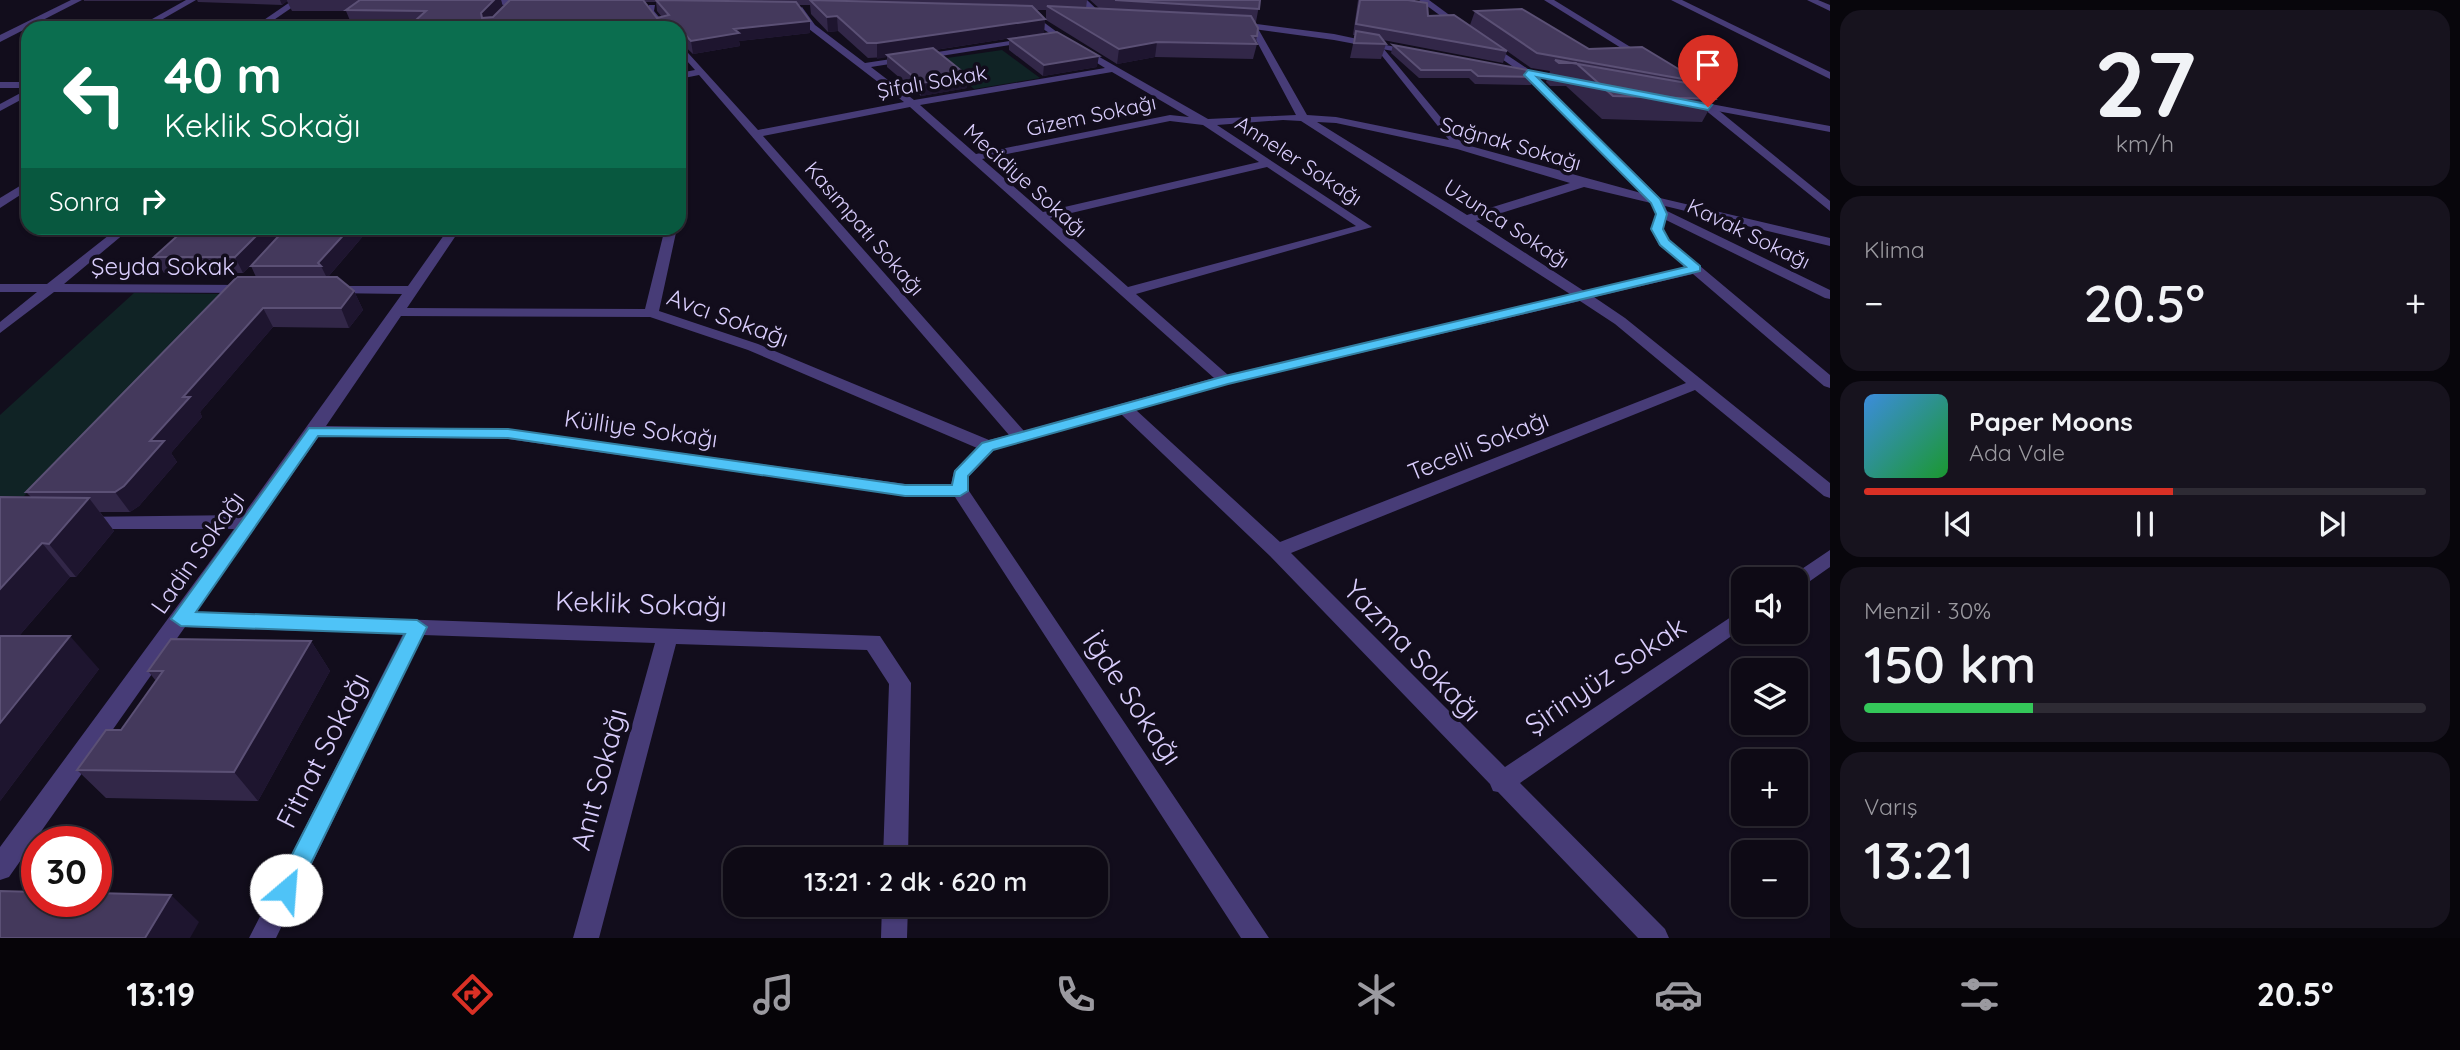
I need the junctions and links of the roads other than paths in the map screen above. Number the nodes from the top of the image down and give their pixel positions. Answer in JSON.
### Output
{"nodes":[{"id":1,"x":78,"y":0,"type":"edge"},
{"id":2,"x":192,"y":0,"type":"edge"},
{"id":3,"x":299,"y":0,"type":"edge"},
{"id":4,"x":458,"y":0,"type":"edge"},
{"id":5,"x":1082,"y":0,"type":"edge"},
{"id":6,"x":1548,"y":0,"type":"edge"},
{"id":7,"x":1675,"y":0,"type":"edge"},
{"id":8,"x":1811,"y":0,"type":"edge"},
{"id":9,"x":516,"y":2,"type":"junction"},
{"id":10,"x":1406,"y":2,"type":"edge"},
{"id":11,"x":542,"y":3,"type":"edge"},
{"id":12,"x":1427,"y":3,"type":"edge"},
{"id":13,"x":638,"y":7,"type":"edge"},
{"id":14,"x":652,"y":7,"type":"junction"},
{"id":15,"x":664,"y":7,"type":"edge"},
{"id":16,"x":1830,"y":8,"type":"edge"},
{"id":17,"x":508,"y":11,"type":"edge"},
{"id":18,"x":816,"y":11,"type":"edge"},
{"id":19,"x":1024,"y":15,"type":"edge"},
{"id":20,"x":1088,"y":17,"type":"edge"},
{"id":21,"x":1101,"y":17,"type":"junction"},
{"id":22,"x":1112,"y":17,"type":"edge"},
{"id":23,"x":35,"y":21,"type":"edge"},
{"id":24,"x":153,"y":21,"type":"edge"},
{"id":25,"x":267,"y":21,"type":"edge"},
{"id":26,"x":658,"y":21,"type":"edge"},
{"id":27,"x":1226,"y":23,"type":"edge"},
{"id":28,"x":1252,"y":25,"type":"junction"},
{"id":29,"x":21,"y":28,"type":"edge"},
{"id":30,"x":1058,"y":37,"type":"junction"},
{"id":31,"x":1,"y":38,"type":"edge"},
{"id":32,"x":21,"y":38,"type":"edge"},
{"id":33,"x":1378,"y":45,"type":"junction"},
{"id":34,"x":1419,"y":53,"type":"edge"},
{"id":35,"x":686,"y":54,"type":"edge"},
{"id":36,"x":861,"y":66,"type":"junction"},
{"id":37,"x":1658,"y":66,"type":"edge"},
{"id":38,"x":1500,"y":68,"type":"edge"},
{"id":39,"x":1115,"y":69,"type":"junction"},
{"id":40,"x":701,"y":72,"type":"junction"},
{"id":41,"x":1528,"y":73,"type":"junction"},
{"id":42,"x":686,"y":75,"type":"edge"},
{"id":43,"x":1830,"y":76,"type":"edge"},
{"id":44,"x":1579,"y":83,"type":"dead end"},
{"id":45,"x":0,"y":85,"type":"edge"},
{"id":46,"x":21,"y":85,"type":"edge"},
{"id":47,"x":1692,"y":87,"type":"edge"},
{"id":48,"x":21,"y":96,"type":"edge"},
{"id":49,"x":1682,"y":102,"type":"edge"},
{"id":50,"x":912,"y":103,"type":"junction"},
{"id":51,"x":1708,"y":107,"type":"junction"},
{"id":52,"x":0,"y":108,"type":"edge"},
{"id":53,"x":1303,"y":118,"type":"junction"},
{"id":54,"x":1206,"y":122,"type":"junction"},
{"id":55,"x":1830,"y":129,"type":"edge"},
{"id":56,"x":756,"y":134,"type":"junction"},
{"id":57,"x":1460,"y":146,"type":"junction"},
{"id":58,"x":972,"y":159,"type":"junction"},
{"id":59,"x":1271,"y":163,"type":"junction"},
{"id":60,"x":1583,"y":183,"type":"junction"},
{"id":61,"x":21,"y":190,"type":"edge"},
{"id":62,"x":0,"y":204,"type":"edge"},
{"id":63,"x":1659,"y":207,"type":"junction"},
{"id":64,"x":1830,"y":207,"type":"edge"},
{"id":65,"x":1038,"y":217,"type":"junction"},
{"id":66,"x":1465,"y":220,"type":"junction"},
{"id":67,"x":116,"y":235,"type":"edge"},
{"id":68,"x":450,"y":235,"type":"edge"},
{"id":69,"x":669,"y":235,"type":"edge"},
{"id":70,"x":1830,"y":242,"type":"edge"},
{"id":71,"x":1696,"y":269,"type":"junction"},
{"id":72,"x":256,"y":271,"type":"edge"},
{"id":73,"x":0,"y":288,"type":"edge"},
{"id":74,"x":50,"y":288,"type":"junction"},
{"id":75,"x":240,"y":289,"type":"junction"},
{"id":76,"x":266,"y":289,"type":"edge"},
{"id":77,"x":318,"y":289,"type":"edge"},
{"id":78,"x":410,"y":290,"type":"junction"},
{"id":79,"x":1126,"y":292,"type":"junction"},
{"id":80,"x":1579,"y":294,"type":"junction"},
{"id":81,"x":1830,"y":295,"type":"edge"},
{"id":82,"x":220,"y":309,"type":"edge"},
{"id":83,"x":394,"y":312,"type":"junction"},
{"id":84,"x":651,"y":313,"type":"junction"},
{"id":85,"x":0,"y":329,"type":"edge"},
{"id":86,"x":1225,"y":380,"type":"junction"},
{"id":87,"x":1830,"y":383,"type":"edge"},
{"id":88,"x":1697,"y":384,"type":"junction"},
{"id":89,"x":1123,"y":407,"type":"junction"},
{"id":90,"x":314,"y":431,"type":"junction"},
{"id":91,"x":1020,"y":437,"type":"junction"},
{"id":92,"x":988,"y":446,"type":"junction"},
{"id":93,"x":960,"y":491,"type":"junction"},
{"id":94,"x":1830,"y":492,"type":"edge"},
{"id":95,"x":58,"y":522,"type":"edge"},
{"id":96,"x":248,"y":522,"type":"junction"},
{"id":97,"x":1277,"y":551,"type":"junction"},
{"id":98,"x":1830,"y":557,"type":"edge"},
{"id":99,"x":1808,"y":573,"type":"edge"},
{"id":100,"x":181,"y":619,"type":"junction"},
{"id":101,"x":1731,"y":625,"type":"edge"},
{"id":102,"x":417,"y":627,"type":"junction"},
{"id":103,"x":668,"y":635,"type":"junction"},
{"id":104,"x":1501,"y":783,"type":"junction"},
{"id":105,"x":896,"y":847,"type":"edge"},
{"id":106,"x":0,"y":868,"type":"edge"},
{"id":107,"x":895,"y":917,"type":"edge"},
{"id":108,"x":262,"y":938,"type":"edge"},
{"id":109,"x":586,"y":938,"type":"edge"},
{"id":110,"x":894,"y":938,"type":"edge"},
{"id":111,"x":1256,"y":938,"type":"edge"},
{"id":112,"x":1656,"y":938,"type":"edge"}],
"edges":[{"from":1,"to":23,"type":"street"},
{"from":2,"to":24,"type":"street"},
{"from":3,"to":25,"type":"street"},
{"from":4,"to":9,"type":"street"},
{"from":5,"to":21,"type":"street"},
{"from":6,"to":37,"type":"street"},
{"from":7,"to":43,"type":"street"},
{"from":8,"to":16,"type":"street"},
{"from":9,"to":11,"type":"street"},
{"from":9,"to":17,"type":"street"},
{"from":10,"to":12,"type":"street"},
{"from":12,"to":41,"type":"street"},
{"from":13,"to":14,"type":"street"},
{"from":14,"to":15,"type":"street"},
{"from":14,"to":26,"type":"street"},
{"from":18,"to":36,"type":"street","name":"Mecidiye Sokağı"},
{"from":19,"to":30,"type":"street","name":"Anneler Sokağı"},
{"from":20,"to":21,"type":"street"},
{"from":21,"to":22,"type":"street"},
{"from":27,"to":28,"type":"street"},
{"from":28,"to":33,"type":"street"},
{"from":28,"to":53,"type":"street","name":"Uzunca Sokağı"},
{"from":29,"to":31,"type":"street"},
{"from":30,"to":36,"type":"street"},
{"from":30,"to":39,"type":"street","name":"Anneler Sokağı"},
{"from":31,"to":32,"type":"street"},
{"from":33,"to":34,"type":"street"},
{"from":33,"to":57,"type":"street"},
{"from":35,"to":40,"type":"street","name":"Kasımpatı Sokağı"},
{"from":36,"to":50,"type":"street","name":"Mecidiye Sokağı"},
{"from":38,"to":41,"type":"street"},
{"from":39,"to":50,"type":"street","name":"Şifalı Sokak"},
{"from":39,"to":54,"type":"street","name":"Anneler Sokağı"},
{"from":40,"to":42,"type":"street"},
{"from":40,"to":56,"type":"street","name":"Kasımpatı Sokağı"},
{"from":41,"to":44,"type":"street"},
{"from":41,"to":63,"type":"street"},
{"from":45,"to":46,"type":"street"},
{"from":47,"to":51,"type":"street"},
{"from":48,"to":52,"type":"street"},
{"from":49,"to":51,"type":"street"},
{"from":50,"to":56,"type":"street","name":"Şifalı Sokak"},
{"from":50,"to":58,"type":"street","name":"Mecidiye Sokağı"},
{"from":51,"to":55,"type":"street"},
{"from":51,"to":64,"type":"street"},
{"from":53,"to":54,"type":"street","name":"Gizem Sokağı"},
{"from":53,"to":57,"type":"street","name":"Sağnak Sokağı"},
{"from":53,"to":66,"type":"street","name":"Uzunca Sokağı"},
{"from":54,"to":58,"type":"street","name":"Gizem Sokağı"},
{"from":54,"to":59,"type":"street","name":"Anneler Sokağı"},
{"from":56,"to":91,"type":"street","name":"Kasımpatı Sokağı"},
{"from":57,"to":60,"type":"street","name":"Sağnak Sokağı"},
{"from":58,"to":65,"type":"street","name":"Mecidiye Sokağı"},
{"from":59,"to":65,"type":"street"},
{"from":59,"to":79,"type":"street","name":"Anneler Sokağı"},
{"from":60,"to":63,"type":"street","name":"Sağnak Sokağı"},
{"from":60,"to":66,"type":"street"},
{"from":61,"to":62,"type":"street"},
{"from":63,"to":70,"type":"street","name":"Sağnak Sokağı"},
{"from":63,"to":71,"type":"street"},
{"from":63,"to":81,"type":"street","name":"Kavak Sokağı"},
{"from":65,"to":79,"type":"street","name":"Mecidiye Sokağı"},
{"from":66,"to":80,"type":"street","name":"Uzunca Sokağı"},
{"from":67,"to":74,"type":"street"},
{"from":68,"to":78,"type":"street","name":"Ladin Sokağı"},
{"from":69,"to":84,"type":"street"},
{"from":71,"to":80,"type":"street"},
{"from":71,"to":87,"type":"street"},
{"from":72,"to":75,"type":"street"},
{"from":73,"to":74,"type":"street","name":"Şeyda Sokak"},
{"from":74,"to":75,"type":"street","name":"Şeyda Sokak"},
{"from":74,"to":85,"type":"street"},
{"from":75,"to":76,"type":"street","name":"Şeyda Sokak"},
{"from":75,"to":82,"type":"street"},
{"from":77,"to":78,"type":"street"},
{"from":78,"to":83,"type":"street","name":"Ladin Sokağı"},
{"from":79,"to":86,"type":"street","name":"Mecidiye Sokağı"},
{"from":80,"to":86,"type":"street"},
{"from":80,"to":88,"type":"street","name":"Uzunca Sokağı"},
{"from":83,"to":84,"type":"street","name":"Avcı Sokağı"},
{"from":83,"to":90,"type":"street","name":"Ladin Sokağı"},
{"from":84,"to":92,"type":"street","name":"Avcı Sokağı"},
{"from":86,"to":89,"type":"street"},
{"from":88,"to":94,"type":"street","name":"Uzunca Sokağı"},
{"from":88,"to":97,"type":"street","name":"Tecelli Sokağı"},
{"from":89,"to":91,"type":"street"},
{"from":89,"to":97,"type":"street","name":"Yazma Sokağı"},
{"from":90,"to":93,"type":"street","name":"Külliye Sokağı"},
{"from":90,"to":96,"type":"street","name":"Ladin Sokağı"},
{"from":91,"to":92,"type":"street"},
{"from":92,"to":93,"type":"street"},
{"from":93,"to":111,"type":"street","name":"İğde Sokağı"},
{"from":95,"to":96,"type":"street"},
{"from":96,"to":100,"type":"street","name":"Ladin Sokağı"},
{"from":97,"to":104,"type":"street","name":"Yazma Sokağı"},
{"from":98,"to":99,"type":"street"},
{"from":100,"to":102,"type":"street","name":"Keklik Sokağı"},
{"from":100,"to":106,"type":"street","name":"Ladin Sokağı"},
{"from":101,"to":104,"type":"street","name":"Şirinyüz Sokak"},
{"from":102,"to":103,"type":"street","name":"Keklik Sokağı"},
{"from":102,"to":108,"type":"street","name":"Fitnat Sokağı"},
{"from":103,"to":105,"type":"street","name":"Keklik Sokağı"},
{"from":103,"to":109,"type":"street","name":"Anıt Sokağı"},
{"from":104,"to":112,"type":"street","name":"Yazma Sokağı"},
{"from":107,"to":110,"type":"street"}]}
